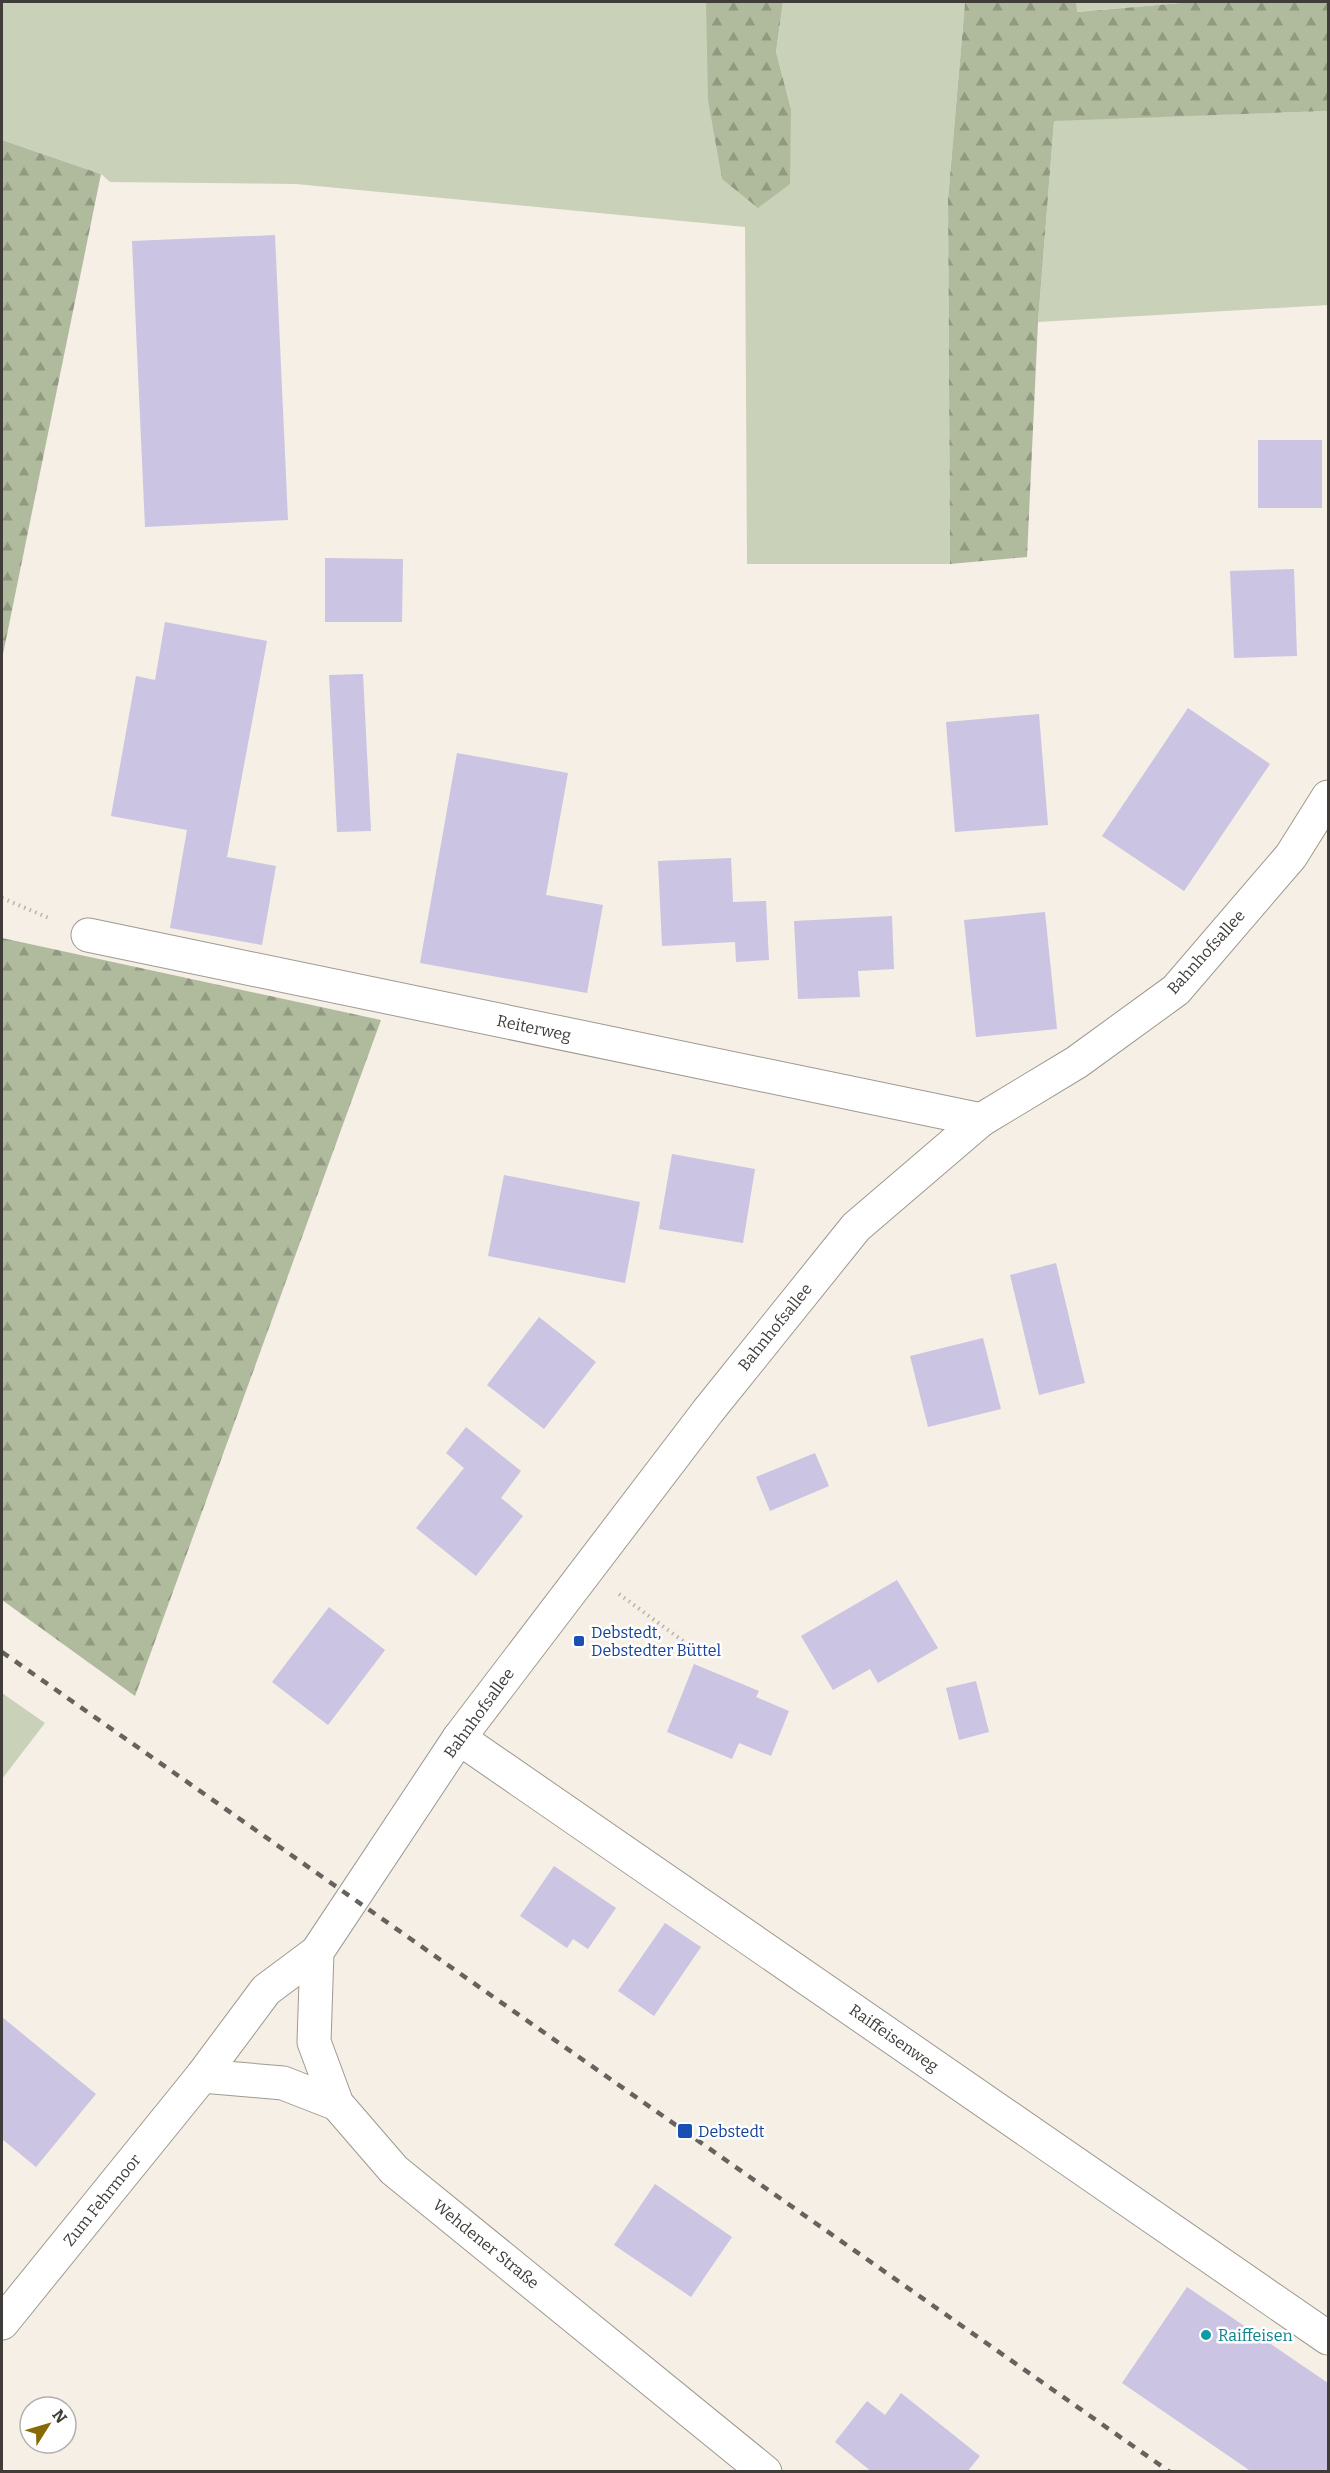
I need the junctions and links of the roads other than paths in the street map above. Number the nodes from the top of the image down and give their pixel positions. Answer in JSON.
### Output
{"nodes":[{"id":1,"x":1329,"y":796,"type":"edge"},
{"id":2,"x":88,"y":935,"type":"road end"},
{"id":3,"x":981,"y":1120,"type":"junction"},
{"id":4,"x":459,"y":1738,"type":"junction"},
{"id":5,"x":317,"y":1952,"type":"junction"},
{"id":6,"x":202,"y":2076,"type":"junction"},
{"id":7,"x":337,"y":2104,"type":"junction"},
{"id":8,"x":2,"y":2323,"type":"edge"},
{"id":9,"x":1329,"y":2338,"type":"edge"},
{"id":10,"x":765,"y":2472,"type":"edge"}],
"edges":[{"from":1,"to":3,"type":"street","name":"Bahnhofsallee"},
{"from":2,"to":3,"type":"street","name":"Reiterweg"},
{"from":3,"to":4,"type":"street","name":"Bahnhofsallee"},
{"from":4,"to":5,"type":"street","name":"Bahnhofsallee"},
{"from":4,"to":9,"type":"street","name":"Raiffeisenweg"},
{"from":5,"to":6,"type":"street","name":"Zum Fehrmoor"},
{"from":5,"to":7,"type":"street","name":"Wehdener Straße"},
{"from":6,"to":7,"type":"street"},
{"from":6,"to":8,"type":"street","name":"Zum Fehrmoor"},
{"from":7,"to":10,"type":"street","name":"Wehdener Straße"}]}
